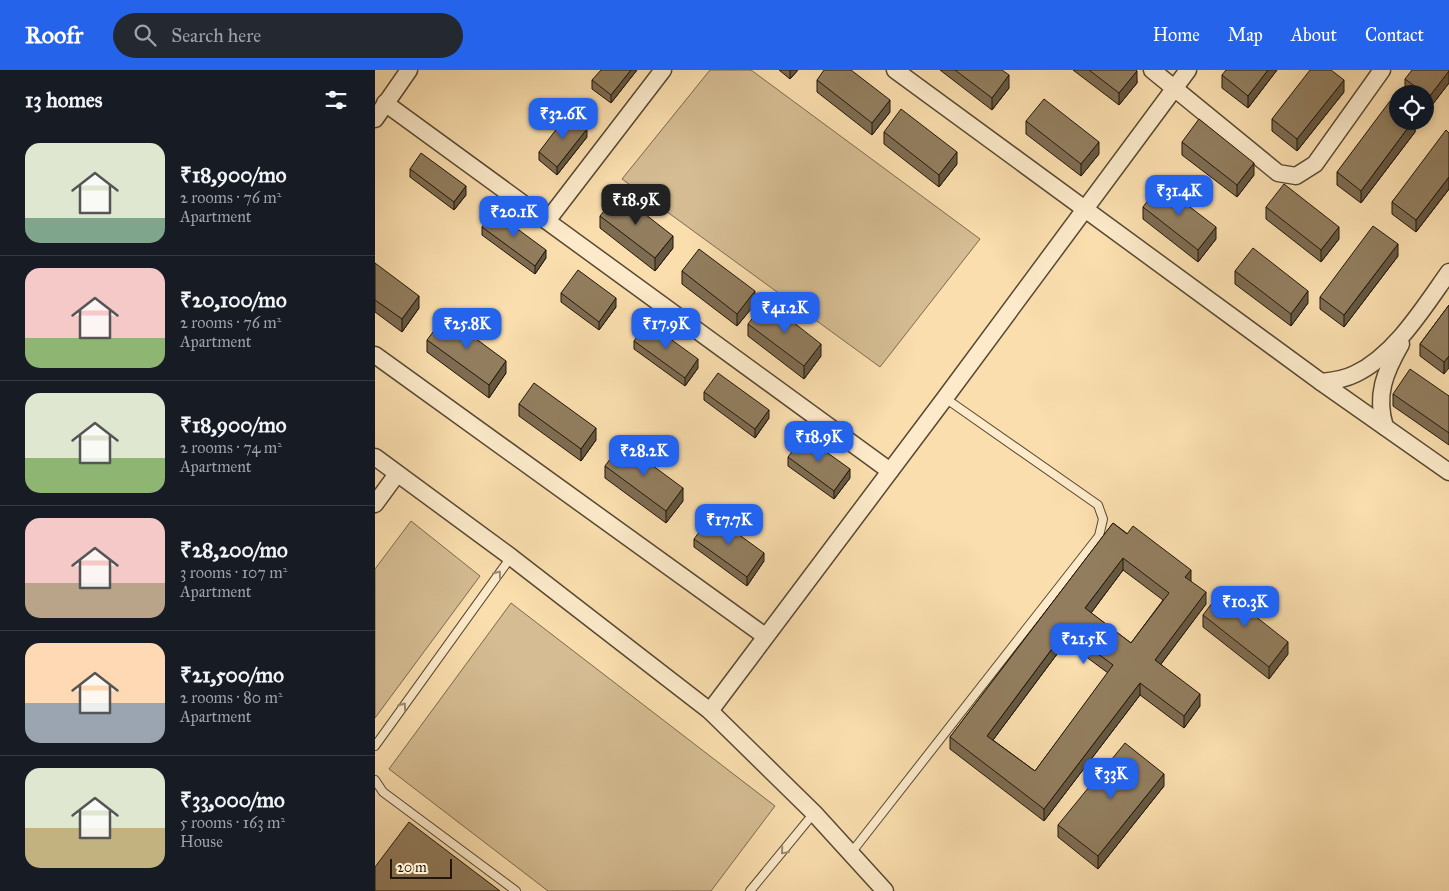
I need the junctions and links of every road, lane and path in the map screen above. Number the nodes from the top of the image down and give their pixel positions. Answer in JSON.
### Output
{"nodes":[{"id":1,"x":409,"y":70,"type":"edge"},
{"id":2,"x":663,"y":70,"type":"edge"},
{"id":3,"x":895,"y":70,"type":"edge"},
{"id":4,"x":1152,"y":70,"type":"edge"},
{"id":5,"x":1188,"y":70,"type":"edge"},
{"id":6,"x":1382,"y":70,"type":"edge"},
{"id":7,"x":1173,"y":89,"type":"junction"},
{"id":8,"x":385,"y":103,"type":"junction"},
{"id":9,"x":375,"y":119,"type":"edge"},
{"id":10,"x":1085,"y":208,"type":"junction"},
{"id":11,"x":547,"y":221,"type":"junction"},
{"id":12,"x":1449,"y":272,"type":"edge"},
{"id":13,"x":1406,"y":333,"type":"junction"},
{"id":14,"x":375,"y":356,"type":"edge"},
{"id":15,"x":1321,"y":382,"type":"junction"},
{"id":16,"x":945,"y":398,"type":"junction"},
{"id":17,"x":1385,"y":427,"type":"junction"},
{"id":18,"x":375,"y":457,"type":"edge"},
{"id":19,"x":890,"y":471,"type":"junction"},
{"id":20,"x":1449,"y":472,"type":"edge"},
{"id":21,"x":397,"y":474,"type":"junction"},
{"id":22,"x":375,"y":504,"type":"edge"},
{"id":23,"x":511,"y":557,"type":"junction"},
{"id":24,"x":765,"y":636,"type":"junction"},
{"id":25,"x":710,"y":711,"type":"junction"},
{"id":26,"x":375,"y":746,"type":"edge"},
{"id":27,"x":375,"y":780,"type":"edge"},
{"id":28,"x":814,"y":813,"type":"junction"},
{"id":29,"x":851,"y":853,"type":"junction"},
{"id":30,"x":515,"y":891,"type":"edge"},
{"id":31,"x":750,"y":891,"type":"edge"},
{"id":32,"x":885,"y":891,"type":"edge"}],
"edges":[{"from":1,"to":8,"type":"street"},
{"from":2,"to":11,"type":"street"},
{"from":3,"to":10,"type":"street"},
{"from":4,"to":7,"type":"street"},
{"from":5,"to":7,"type":"street"},
{"from":6,"to":7,"type":"street"},
{"from":7,"to":10,"type":"street"},
{"from":8,"to":9,"type":"street"},
{"from":8,"to":11,"type":"street"},
{"from":10,"to":15,"type":"street"},
{"from":10,"to":16,"type":"street"},
{"from":11,"to":19,"type":"street"},
{"from":12,"to":13,"type":"street"},
{"from":13,"to":15,"type":"street"},
{"from":13,"to":17,"type":"street"},
{"from":14,"to":24,"type":"street"},
{"from":15,"to":17,"type":"street"},
{"from":16,"to":19,"type":"street"},
{"from":16,"to":29,"type":"lane"},
{"from":17,"to":20,"type":"street"},
{"from":18,"to":21,"type":"street"},
{"from":19,"to":24,"type":"street"},
{"from":21,"to":22,"type":"street"},
{"from":21,"to":23,"type":"street"},
{"from":23,"to":25,"type":"street"},
{"from":26,"to":23,"type":"lane","one_way":true},
{"from":24,"to":25,"type":"street"},
{"from":25,"to":28,"type":"street"},
{"from":27,"to":30,"type":"lane"},
{"from":28,"to":29,"type":"street"},
{"from":28,"to":31,"type":"lane","one_way":true},
{"from":29,"to":32,"type":"street"}]}
